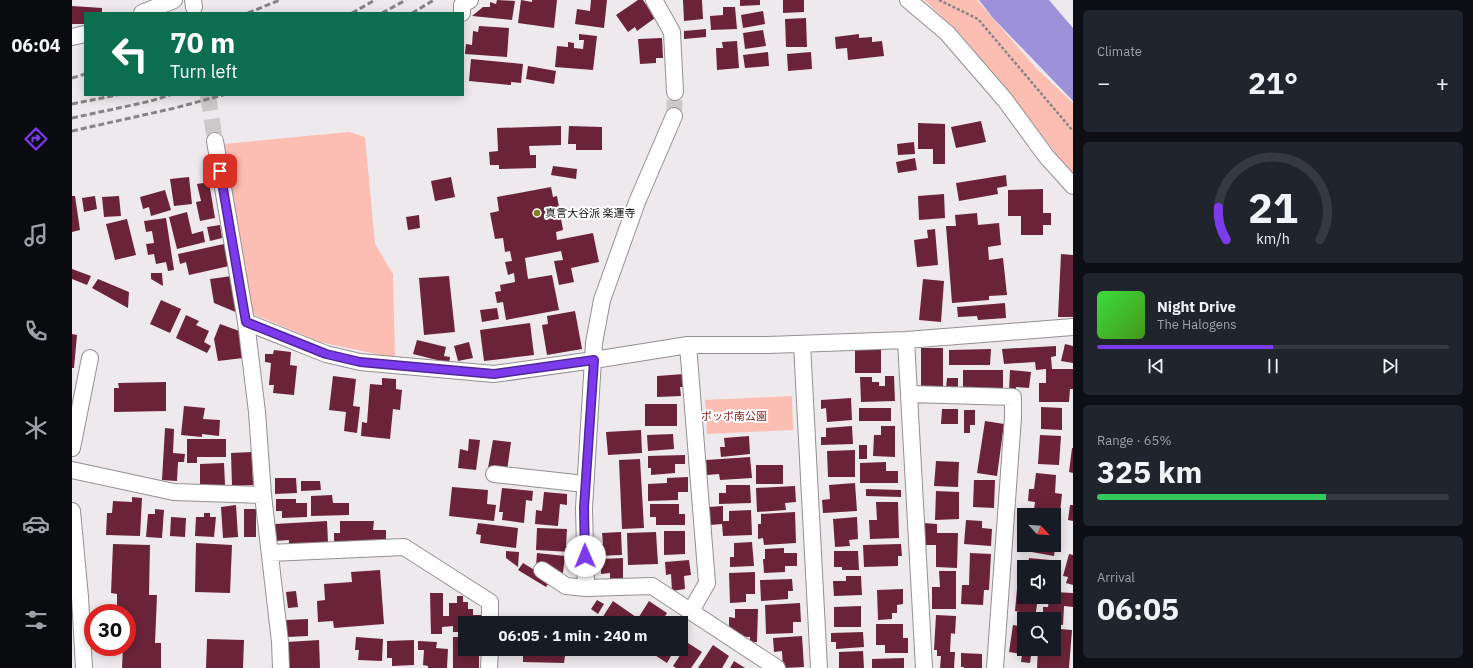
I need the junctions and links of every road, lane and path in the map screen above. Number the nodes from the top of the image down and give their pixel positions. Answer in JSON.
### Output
{"nodes":[{"id":1,"x":174,"y":0,"type":"edge"},
{"id":2,"x":470,"y":0,"type":"edge"},
{"id":3,"x":654,"y":0,"type":"edge"},
{"id":4,"x":908,"y":0,"type":"edge"},
{"id":5,"x":940,"y":0,"type":"edge"},
{"id":6,"x":147,"y":11,"type":"edge"},
{"id":7,"x":462,"y":12,"type":"edge"},
{"id":8,"x":84,"y":34,"type":"edge"},
{"id":9,"x":72,"y":37,"type":"edge"},
{"id":10,"x":675,"y":92,"type":"tunnel mouth"},
{"id":11,"x":674,"y":116,"type":"tunnel mouth"},
{"id":12,"x":1073,"y":131,"type":"edge"},
{"id":13,"x":215,"y":141,"type":"tunnel mouth"},
{"id":14,"x":1073,"y":186,"type":"edge"},
{"id":15,"x":246,"y":322,"type":"junction"},
{"id":16,"x":1073,"y":327,"type":"edge"},
{"id":17,"x":906,"y":340,"type":"junction"},
{"id":18,"x":802,"y":344,"type":"junction"},
{"id":19,"x":688,"y":345,"type":"junction"},
{"id":20,"x":90,"y":358,"type":"dead end"},
{"id":21,"x":594,"y":360,"type":"junction"},
{"id":22,"x":909,"y":394,"type":"junction"},
{"id":23,"x":72,"y":448,"type":"edge"},
{"id":24,"x":72,"y":470,"type":"edge"},
{"id":25,"x":494,"y":474,"type":"dead end"},
{"id":26,"x":585,"y":484,"type":"junction"},
{"id":27,"x":263,"y":494,"type":"junction"},
{"id":28,"x":72,"y":512,"type":"edge"},
{"id":29,"x":270,"y":553,"type":"junction"},
{"id":30,"x":542,"y":570,"type":"dead end"},
{"id":31,"x":586,"y":588,"type":"junction"},
{"id":32,"x":691,"y":611,"type":"junction"},
{"id":33,"x":490,"y":616,"type":"edge"},
{"id":34,"x":77,"y":634,"type":"edge"},
{"id":35,"x":490,"y":656,"type":"edge"},
{"id":36,"x":84,"y":668,"type":"edge"},
{"id":37,"x":281,"y":668,"type":"edge"},
{"id":38,"x":489,"y":668,"type":"edge"},
{"id":39,"x":777,"y":668,"type":"edge"},
{"id":40,"x":819,"y":668,"type":"edge"},
{"id":41,"x":924,"y":668,"type":"edge"},
{"id":42,"x":995,"y":668,"type":"edge"}],
"edges":[{"from":1,"to":6,"type":"street"},
{"from":2,"to":7,"type":"street"},
{"from":3,"to":10,"type":"street"},
{"from":4,"to":14,"type":"street"},
{"from":5,"to":12,"type":"path"},
{"from":8,"to":9,"type":"street"},
{"from":11,"to":21,"type":"street"},
{"from":13,"to":15,"type":"street"},
{"from":15,"to":21,"type":"street"},
{"from":15,"to":27,"type":"street"},
{"from":16,"to":17,"type":"street"},
{"from":17,"to":18,"type":"street"},
{"from":17,"to":22,"type":"street"},
{"from":18,"to":19,"type":"street"},
{"from":18,"to":40,"type":"street"},
{"from":19,"to":21,"type":"street"},
{"from":19,"to":32,"type":"street"},
{"from":20,"to":23,"type":"street"},
{"from":21,"to":26,"type":"street"},
{"from":22,"to":41,"type":"street"},
{"from":22,"to":42,"type":"street"},
{"from":24,"to":27,"type":"street"},
{"from":25,"to":26,"type":"street"},
{"from":26,"to":31,"type":"street"},
{"from":27,"to":29,"type":"street"},
{"from":28,"to":34,"type":"street"},
{"from":29,"to":33,"type":"street"},
{"from":29,"to":37,"type":"street"},
{"from":30,"to":31,"type":"street"},
{"from":31,"to":32,"type":"street"},
{"from":32,"to":39,"type":"street"},
{"from":34,"to":36,"type":"street"},
{"from":35,"to":38,"type":"street"}]}
